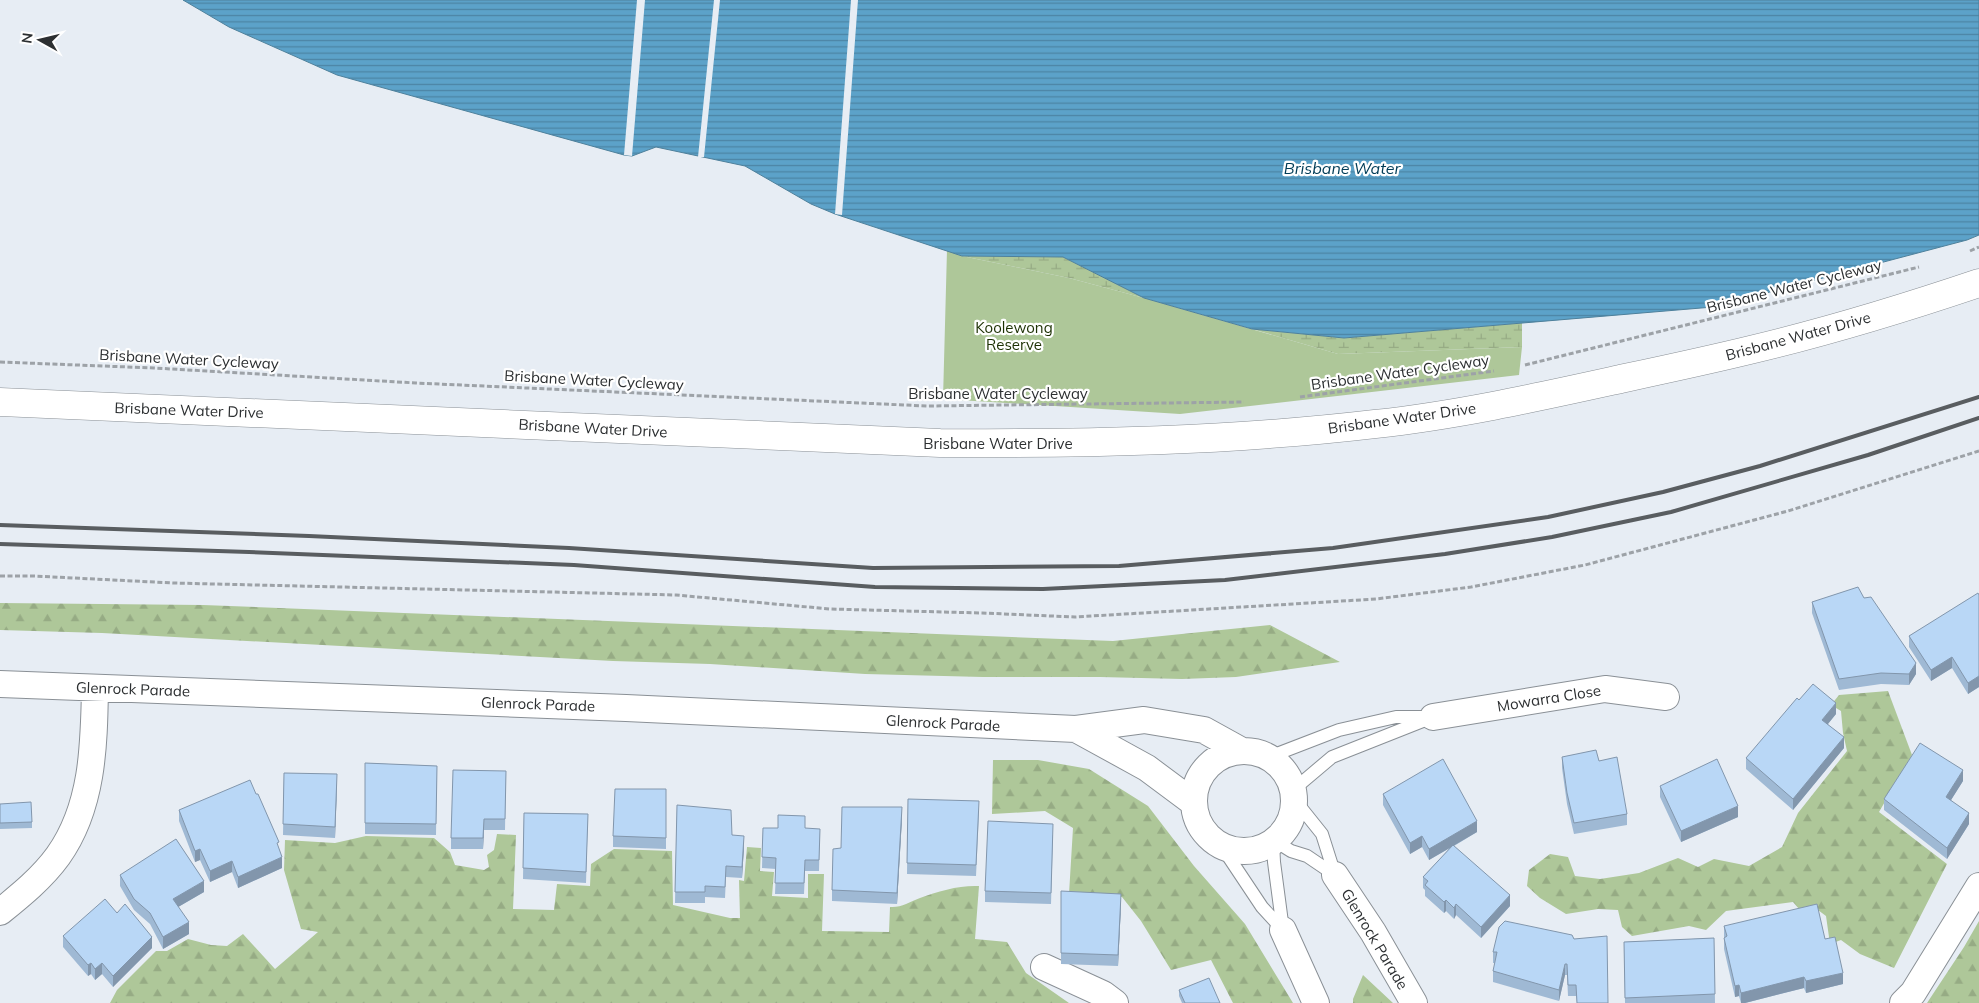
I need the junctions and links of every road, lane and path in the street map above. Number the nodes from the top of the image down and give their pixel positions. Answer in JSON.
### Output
{"nodes":[{"id":1,"x":1979,"y":248,"type":"edge"},
{"id":2,"x":1963,"y":254,"type":"dead end"},
{"id":3,"x":1928,"y":265,"type":"dead end"},
{"id":4,"x":1979,"y":283,"type":"edge"},
{"id":5,"x":0,"y":362,"type":"edge"},
{"id":6,"x":1517,"y":367,"type":"dead end"},
{"id":7,"x":1498,"y":370,"type":"dead end"},
{"id":8,"x":1298,"y":398,"type":"dead end"},
{"id":9,"x":0,"y":402,"type":"edge"},
{"id":10,"x":1249,"y":402,"type":"dead end"},
{"id":11,"x":1979,"y":451,"type":"edge"},
{"id":12,"x":0,"y":576,"type":"edge"},
{"id":13,"x":0,"y":684,"type":"edge"},
{"id":14,"x":95,"y":688,"type":"junction"},
{"id":15,"x":1666,"y":697,"type":"dead end"},
{"id":16,"x":1432,"y":718,"type":"junction"},
{"id":17,"x":1076,"y":729,"type":"junction"},
{"id":18,"x":1242,"y":751,"type":"junction"},
{"id":19,"x":1269,"y":757,"type":"junction"},
{"id":20,"x":1294,"y":794,"type":"junction"},
{"id":21,"x":1194,"y":803,"type":"junction"},
{"id":22,"x":1274,"y":842,"type":"junction"},
{"id":23,"x":1222,"y":847,"type":"junction"},
{"id":24,"x":1335,"y":875,"type":"junction"},
{"id":25,"x":1979,"y":886,"type":"edge"},
{"id":26,"x":0,"y":912,"type":"edge"},
{"id":27,"x":1283,"y":930,"type":"junction"},
{"id":28,"x":1044,"y":967,"type":"dead end"},
{"id":29,"x":1115,"y":1003,"type":"edge"},
{"id":30,"x":1316,"y":1003,"type":"edge"},
{"id":31,"x":1414,"y":1003,"type":"edge"},
{"id":32,"x":1903,"y":1003,"type":"edge"}],
"edges":[{"from":1,"to":2,"type":"path"},
{"from":3,"to":6,"type":"path","name":"Brisbane Water Cycleway"},
{"from":4,"to":9,"type":"main road","name":"Brisbane Water Drive"},
{"from":5,"to":10,"type":"path","name":"Brisbane Water Cycleway"},
{"from":7,"to":8,"type":"path","name":"Brisbane Water Cycleway"},
{"from":11,"to":12,"type":"path"},
{"from":13,"to":14,"type":"street","name":"Glenrock Parade"},
{"from":14,"to":17,"type":"street","name":"Glenrock Parade"},
{"from":14,"to":26,"type":"street"},
{"from":15,"to":16,"type":"street","name":"Mowarra Close"},
{"from":16,"to":19,"type":"lane","name":"Mowarra Close"},
{"from":16,"to":20,"type":"lane","name":"Mowarra Close"},
{"from":17,"to":18,"type":"street","name":"Glenrock Parade"},
{"from":17,"to":21,"type":"street","name":"Glenrock Parade"},
{"from":18,"to":19,"type":"street","name":"Glenrock Parade"},
{"from":18,"to":21,"type":"street","name":"Glenrock Parade"},
{"from":19,"to":20,"type":"street","name":"Glenrock Parade"},
{"from":20,"to":22,"type":"street"},
{"from":20,"to":24,"type":"lane","name":"Glenrock Parade"},
{"from":21,"to":23,"type":"street","name":"Glenrock Parade"},
{"from":22,"to":23,"type":"street"},
{"from":22,"to":24,"type":"lane","name":"Glenrock Parade"},
{"from":22,"to":27,"type":"lane","name":"Glenrock Parade"},
{"from":23,"to":27,"type":"lane","name":"Glenrock Parade"},
{"from":24,"to":31,"type":"street","name":"Glenrock Parade"},
{"from":25,"to":32,"type":"street"},
{"from":27,"to":30,"type":"street","name":"Glenrock Parade"},
{"from":28,"to":29,"type":"street"}]}
